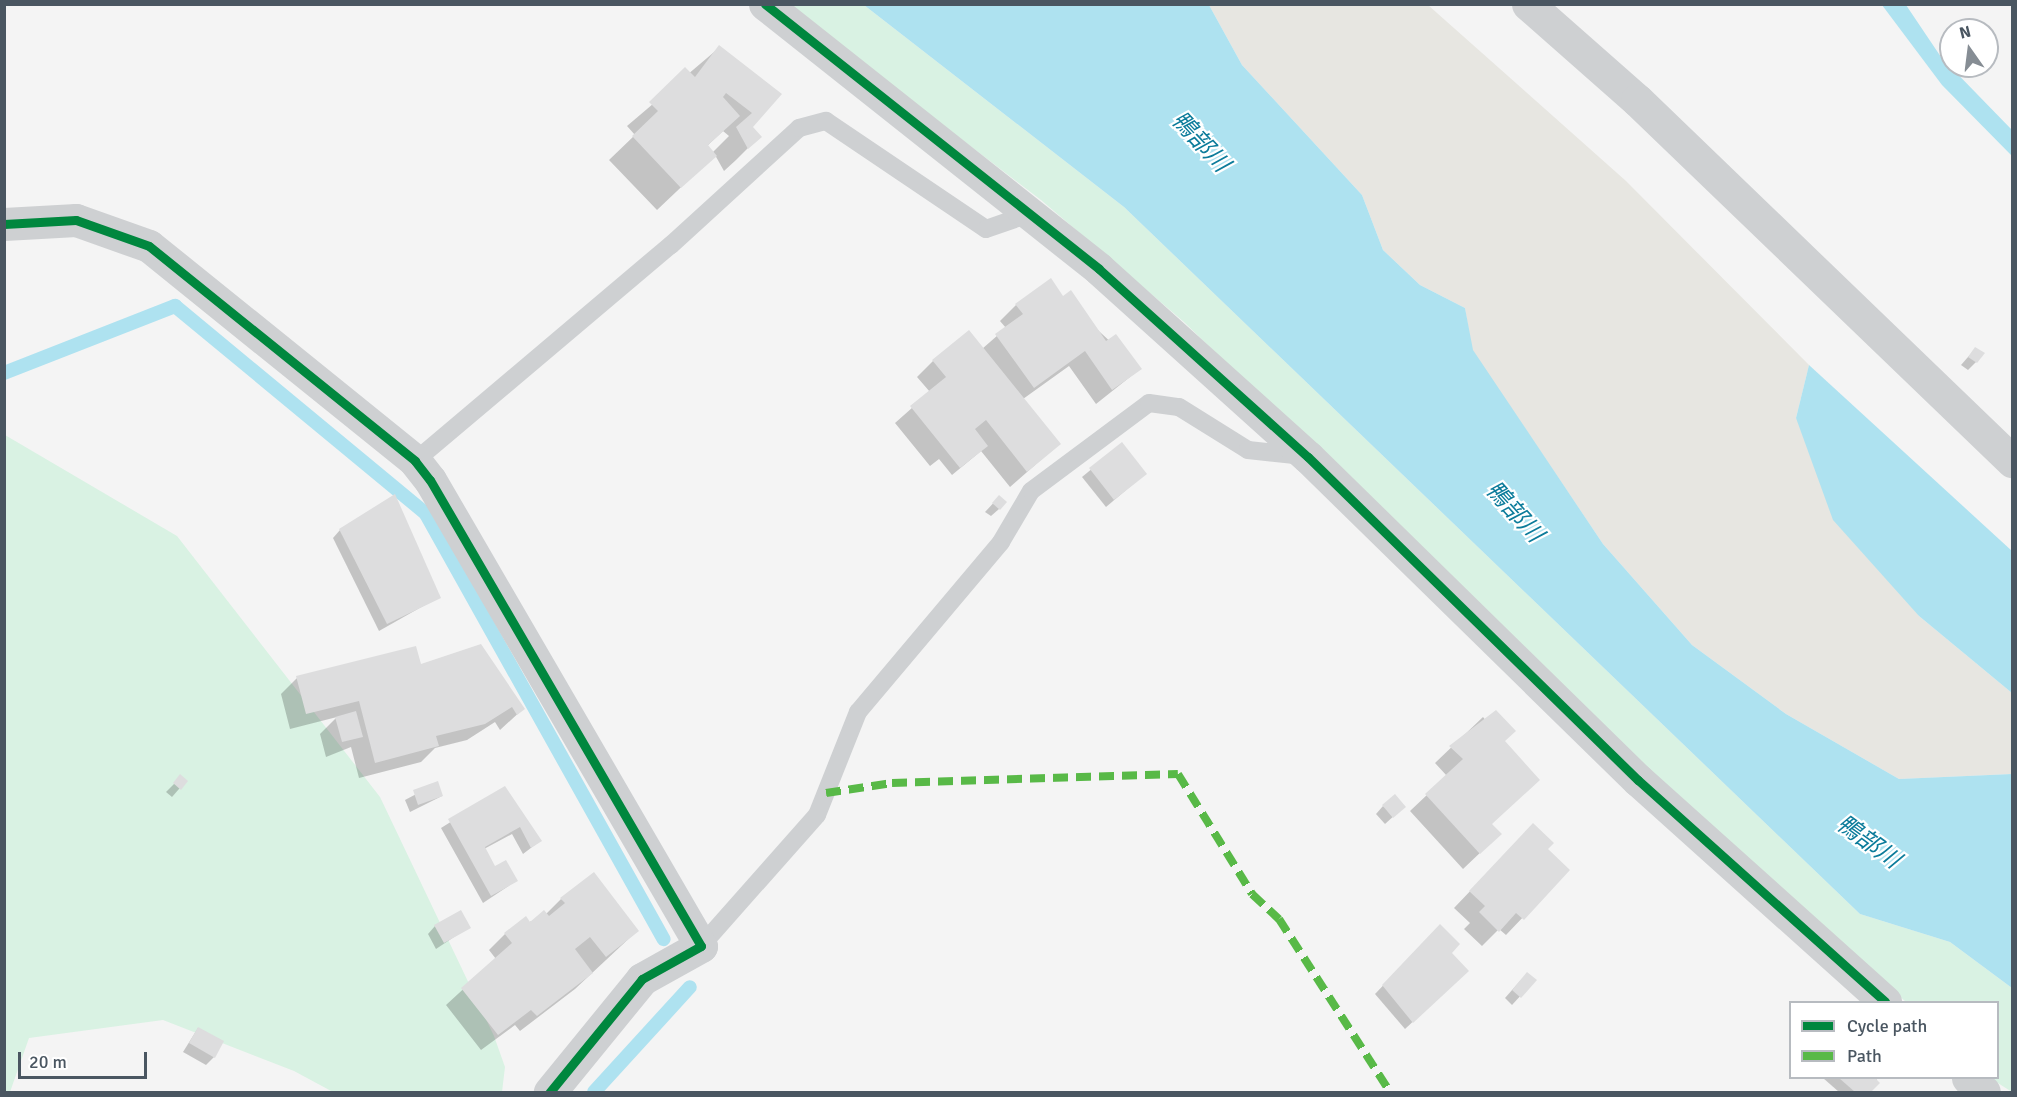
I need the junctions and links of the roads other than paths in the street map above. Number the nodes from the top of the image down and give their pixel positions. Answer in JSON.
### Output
{"nodes":[{"id":1,"x":765,"y":4,"type":"edge"},
{"id":2,"x":1528,"y":4,"type":"edge"},
{"id":3,"x":1029,"y":214,"type":"junction"},
{"id":4,"x":4,"y":224,"type":"edge"},
{"id":5,"x":1308,"y":457,"type":"junction"},
{"id":6,"x":415,"y":461,"type":"junction"},
{"id":7,"x":2013,"y":461,"type":"edge"},
{"id":8,"x":701,"y":945,"type":"junction"},
{"id":9,"x":1884,"y":1001,"type":"edge"},
{"id":10,"x":1970,"y":1079,"type":"edge"},
{"id":11,"x":550,"y":1092,"type":"edge"},
{"id":12,"x":1984,"y":1092,"type":"edge"}],
"edges":[{"from":1,"to":3,"type":"street"},
{"from":2,"to":7,"type":"street"},
{"from":3,"to":5,"type":"street"},
{"from":3,"to":6,"type":"lane"},
{"from":4,"to":6,"type":"street"},
{"from":5,"to":8,"type":"lane"},
{"from":5,"to":9,"type":"street"},
{"from":6,"to":8,"type":"street"},
{"from":8,"to":11,"type":"street"},
{"from":10,"to":12,"type":"street"}]}
